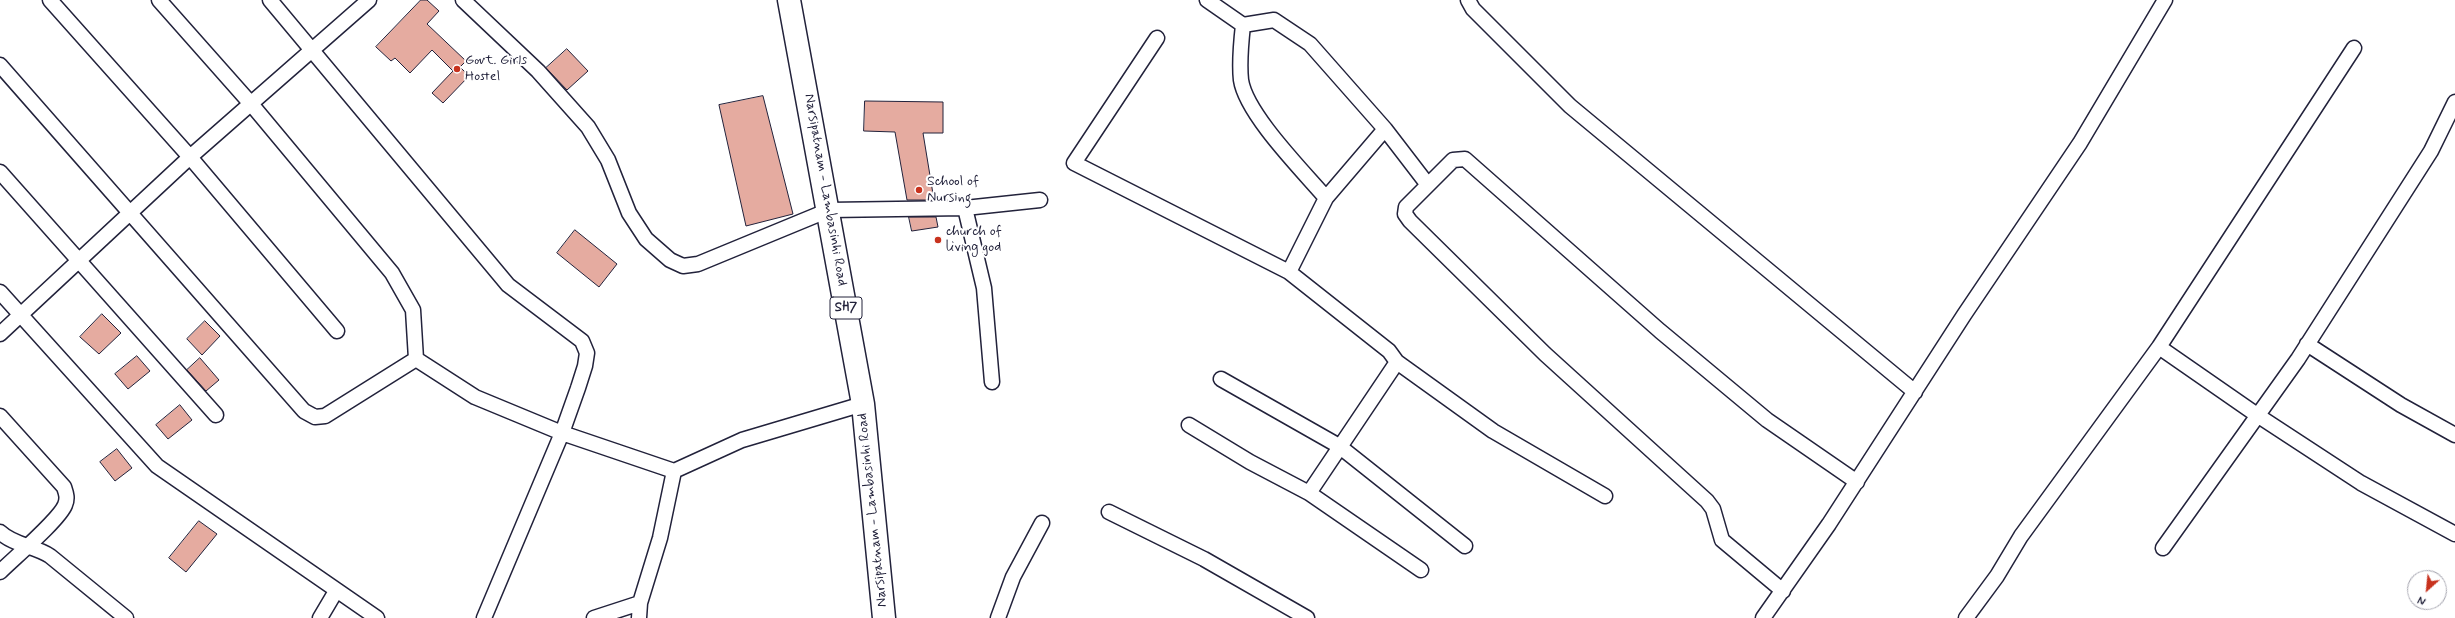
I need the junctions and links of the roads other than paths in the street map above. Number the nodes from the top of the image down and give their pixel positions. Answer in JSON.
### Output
{"nodes":[{"id":1,"x":50,"y":0,"type":"edge"},
{"id":2,"x":159,"y":0,"type":"edge"},
{"id":3,"x":270,"y":0,"type":"edge"},
{"id":4,"x":369,"y":0,"type":"edge"},
{"id":5,"x":463,"y":0,"type":"edge"},
{"id":6,"x":789,"y":0,"type":"edge"},
{"id":7,"x":1207,"y":0,"type":"edge"},
{"id":8,"x":1468,"y":0,"type":"edge"},
{"id":9,"x":2165,"y":0,"type":"edge"},
{"id":10,"x":1243,"y":25,"type":"junction"},
{"id":11,"x":1157,"y":38,"type":"dead end"},
{"id":12,"x":2354,"y":48,"type":"dead end"},
{"id":13,"x":310,"y":51,"type":"junction"},
{"id":14,"x":0,"y":65,"type":"edge"},
{"id":15,"x":2455,"y":102,"type":"edge"},
{"id":16,"x":252,"y":105,"type":"junction"},
{"id":17,"x":1385,"y":129,"type":"junction"},
{"id":18,"x":190,"y":157,"type":"junction"},
{"id":19,"x":0,"y":172,"type":"edge"},
{"id":20,"x":1428,"y":185,"type":"junction"},
{"id":21,"x":1326,"y":198,"type":"junction"},
{"id":22,"x":1040,"y":200,"type":"dead end"},
{"id":23,"x":965,"y":208,"type":"junction"},
{"id":24,"x":829,"y":210,"type":"junction"},
{"id":25,"x":131,"y":212,"type":"junction"},
{"id":26,"x":78,"y":261,"type":"junction"},
{"id":27,"x":1289,"y":272,"type":"junction"},
{"id":28,"x":0,"y":292,"type":"edge"},
{"id":29,"x":19,"y":316,"type":"junction"},
{"id":30,"x":338,"y":331,"type":"dead end"},
{"id":31,"x":0,"y":334,"type":"edge"},
{"id":32,"x":2307,"y":344,"type":"junction"},
{"id":33,"x":2159,"y":347,"type":"junction"},
{"id":34,"x":416,"y":359,"type":"junction"},
{"id":35,"x":1397,"y":362,"type":"junction"},
{"id":36,"x":1221,"y":379,"type":"dead end"},
{"id":37,"x":992,"y":382,"type":"dead end"},
{"id":38,"x":1915,"y":392,"type":"junction"},
{"id":39,"x":863,"y":404,"type":"junction"},
{"id":40,"x":216,"y":415,"type":"dead end"},
{"id":41,"x":2257,"y":415,"type":"junction"},
{"id":42,"x":0,"y":416,"type":"edge"},
{"id":43,"x":1190,"y":425,"type":"dead end"},
{"id":44,"x":562,"y":433,"type":"junction"},
{"id":45,"x":2455,"y":435,"type":"edge"},
{"id":46,"x":1339,"y":446,"type":"junction"},
{"id":47,"x":674,"y":472,"type":"junction"},
{"id":48,"x":1857,"y":482,"type":"junction"},
{"id":49,"x":1309,"y":493,"type":"junction"},
{"id":50,"x":1605,"y":496,"type":"dead end"},
{"id":51,"x":1109,"y":512,"type":"dead end"},
{"id":52,"x":1042,"y":523,"type":"dead end"},
{"id":53,"x":0,"y":532,"type":"edge"},
{"id":54,"x":2455,"y":534,"type":"edge"},
{"id":55,"x":27,"y":545,"type":"junction"},
{"id":56,"x":1464,"y":546,"type":"dead end"},
{"id":57,"x":2163,"y":548,"type":"dead end"},
{"id":58,"x":1421,"y":570,"type":"dead end"},
{"id":59,"x":0,"y":572,"type":"edge"},
{"id":60,"x":336,"y":590,"type":"junction"},
{"id":61,"x":1783,"y":591,"type":"junction"},
{"id":62,"x":640,"y":603,"type":"junction"},
{"id":63,"x":126,"y":618,"type":"edge"},
{"id":64,"x":320,"y":618,"type":"edge"},
{"id":65,"x":377,"y":618,"type":"edge"},
{"id":66,"x":484,"y":618,"type":"edge"},
{"id":67,"x":594,"y":618,"type":"edge"},
{"id":68,"x":638,"y":618,"type":"edge"},
{"id":69,"x":884,"y":618,"type":"edge"},
{"id":70,"x":998,"y":618,"type":"edge"},
{"id":71,"x":1307,"y":618,"type":"edge"},
{"id":72,"x":1763,"y":618,"type":"edge"},
{"id":73,"x":1966,"y":618,"type":"edge"}],
"edges":[{"from":1,"to":18,"type":"street"},
{"from":2,"to":16,"type":"street"},
{"from":3,"to":13,"type":"street"},
{"from":4,"to":13,"type":"street"},
{"from":5,"to":24,"type":"street"},
{"from":6,"to":24,"type":"main road","name":"Narsipatnam - Lambasinhi Road","number":"SH7"},
{"from":7,"to":10,"type":"street"},
{"from":8,"to":38,"type":"street"},
{"from":9,"to":38,"type":"street"},
{"from":10,"to":17,"type":"street"},
{"from":10,"to":21,"type":"street"},
{"from":11,"to":27,"type":"street"},
{"from":12,"to":33,"type":"street"},
{"from":13,"to":16,"type":"street"},
{"from":13,"to":44,"type":"street"},
{"from":14,"to":25,"type":"street"},
{"from":15,"to":32,"type":"street"},
{"from":16,"to":18,"type":"street"},
{"from":16,"to":34,"type":"street"},
{"from":17,"to":20,"type":"street"},
{"from":17,"to":21,"type":"street"},
{"from":18,"to":25,"type":"street"},
{"from":18,"to":30,"type":"street"},
{"from":19,"to":26,"type":"street"},
{"from":20,"to":48,"type":"street"},
{"from":20,"to":61,"type":"street"},
{"from":21,"to":27,"type":"street"},
{"from":22,"to":23,"type":"street"},
{"from":23,"to":24,"type":"street"},
{"from":23,"to":37,"type":"street"},
{"from":24,"to":39,"type":"main road","name":"Narsipatnam - Lambasinhi Road","number":"SH7"},
{"from":25,"to":26,"type":"street"},
{"from":25,"to":34,"type":"street"},
{"from":26,"to":29,"type":"street"},
{"from":26,"to":40,"type":"street"},
{"from":27,"to":35,"type":"street"},
{"from":28,"to":29,"type":"street"},
{"from":29,"to":31,"type":"street"},
{"from":29,"to":60,"type":"street"},
{"from":32,"to":41,"type":"street"},
{"from":32,"to":45,"type":"street"},
{"from":33,"to":41,"type":"street"},
{"from":33,"to":73,"type":"street"},
{"from":34,"to":44,"type":"street"},
{"from":35,"to":46,"type":"street"},
{"from":35,"to":50,"type":"street"},
{"from":36,"to":46,"type":"street"},
{"from":38,"to":48,"type":"street"},
{"from":39,"to":47,"type":"street"},
{"from":39,"to":69,"type":"main road","name":"Narsipatnam - Lambasinhi Road","number":"SH7"},
{"from":41,"to":54,"type":"street"},
{"from":41,"to":57,"type":"street"},
{"from":42,"to":55,"type":"street"},
{"from":43,"to":49,"type":"street"},
{"from":44,"to":47,"type":"street"},
{"from":44,"to":66,"type":"street"},
{"from":46,"to":49,"type":"street"},
{"from":46,"to":56,"type":"street"},
{"from":47,"to":62,"type":"street"},
{"from":48,"to":61,"type":"street"},
{"from":49,"to":58,"type":"street"},
{"from":51,"to":71,"type":"street"},
{"from":52,"to":70,"type":"street"},
{"from":53,"to":55,"type":"street"},
{"from":55,"to":59,"type":"street"},
{"from":55,"to":63,"type":"street"},
{"from":60,"to":64,"type":"street"},
{"from":60,"to":65,"type":"street"},
{"from":61,"to":72,"type":"street"},
{"from":62,"to":67,"type":"street"},
{"from":62,"to":68,"type":"street"}]}
